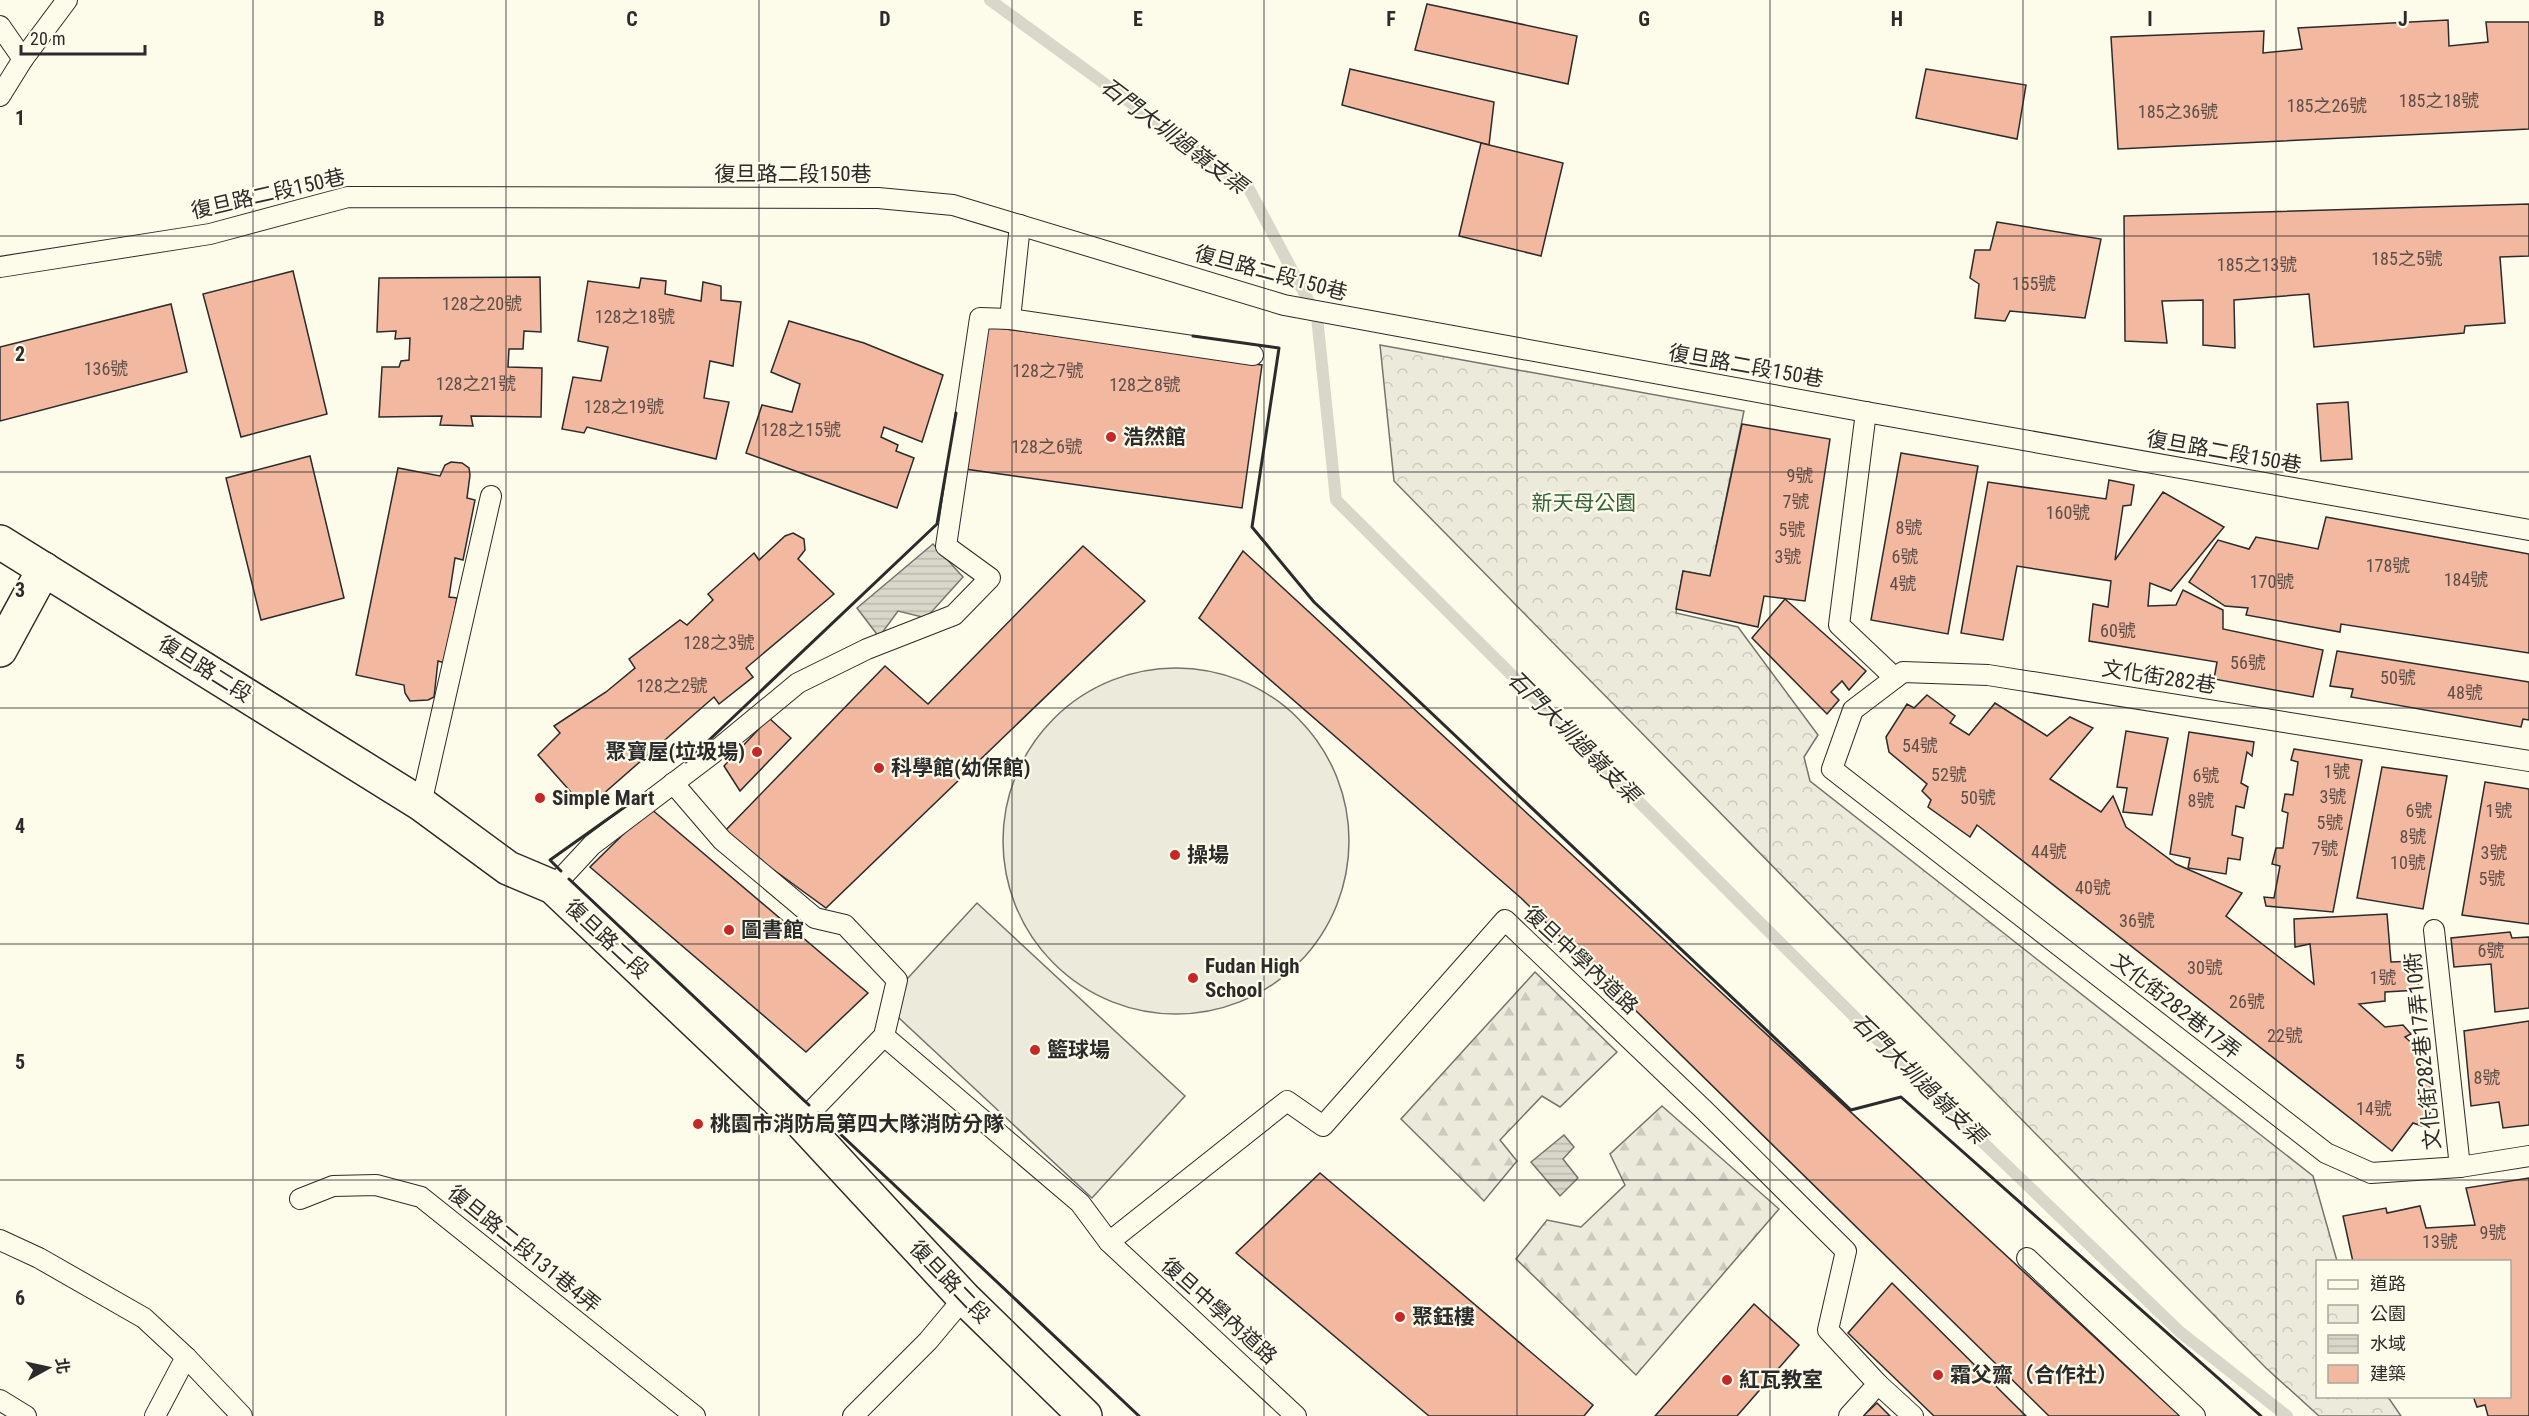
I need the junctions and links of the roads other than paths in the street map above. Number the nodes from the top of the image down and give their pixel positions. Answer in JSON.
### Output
{"nodes":[{"id":1,"x":67,"y":0,"type":"edge"},
{"id":2,"x":0,"y":26,"type":"edge"},
{"id":3,"x":23,"y":59,"type":"junction"},
{"id":4,"x":0,"y":96,"type":"edge"},
{"id":5,"x":1020,"y":225,"type":"junction"},
{"id":6,"x":0,"y":267,"type":"edge"},
{"id":7,"x":1010,"y":319,"type":"junction"},
{"id":8,"x":1253,"y":355,"type":"dead end"},
{"id":9,"x":1866,"y":412,"type":"junction"},
{"id":10,"x":491,"y":496,"type":"dead end"},
{"id":11,"x":2529,"y":530,"type":"edge"},
{"id":12,"x":0,"y":542,"type":"edge"},
{"id":13,"x":44,"y":569,"type":"junction"},
{"id":14,"x":0,"y":650,"type":"edge"},
{"id":15,"x":1895,"y":678,"type":"junction"},
{"id":16,"x":2529,"y":761,"type":"edge"},
{"id":17,"x":1832,"y":769,"type":"joint"},
{"id":18,"x":673,"y":783,"type":"junction"},
{"id":19,"x":422,"y":804,"type":"junction"},
{"id":20,"x":553,"y":887,"type":"junction"},
{"id":21,"x":2434,"y":930,"type":"dead end"},
{"id":22,"x":884,"y":1036,"type":"junction"},
{"id":23,"x":801,"y":1122,"type":"junction"},
{"id":24,"x":2529,"y":1156,"type":"edge"},
{"id":25,"x":2460,"y":1167,"type":"junction"},
{"id":26,"x":300,"y":1199,"type":"dead end"},
{"id":27,"x":0,"y":1240,"type":"edge"},
{"id":28,"x":1109,"y":1242,"type":"junction"},
{"id":29,"x":2027,"y":1258,"type":"dead end"},
{"id":30,"x":964,"y":1298,"type":"junction"},
{"id":31,"x":186,"y":1357,"type":"junction"},
{"id":32,"x":1878,"y":1384,"type":"junction"},
{"id":33,"x":0,"y":1400,"type":"edge"},
{"id":34,"x":26,"y":1416,"type":"edge"},
{"id":35,"x":155,"y":1416,"type":"edge"},
{"id":36,"x":242,"y":1416,"type":"edge"},
{"id":37,"x":695,"y":1416,"type":"edge"},
{"id":38,"x":853,"y":1416,"type":"edge"},
{"id":39,"x":1085,"y":1416,"type":"edge"},
{"id":40,"x":1296,"y":1416,"type":"edge"},
{"id":41,"x":1849,"y":1416,"type":"edge"},
{"id":42,"x":1913,"y":1416,"type":"edge"},
{"id":43,"x":2195,"y":1416,"type":"edge"}],
"edges":[{"from":1,"to":3,"type":"lane"},
{"from":2,"to":3,"type":"lane"},
{"from":3,"to":4,"type":"lane"},
{"from":5,"to":6,"type":"lane","name":"復旦路二段150巷"},
{"from":5,"to":7,"type":"lane"},
{"from":5,"to":9,"type":"lane","name":"復旦路二段150巷"},
{"from":7,"to":8,"type":"lane"},
{"from":7,"to":18,"type":"lane"},
{"from":9,"to":11,"type":"lane","name":"復旦路二段150巷"},
{"from":9,"to":15,"type":"lane"},
{"from":10,"to":19,"type":"lane"},
{"from":12,"to":13,"type":"street","name":"復旦路二段"},
{"from":13,"to":14,"type":"street"},
{"from":13,"to":19,"type":"street","name":"復旦路二段"},
{"from":15,"to":16,"type":"lane","name":"文化街282巷"},
{"from":15,"to":17,"type":"lane","name":"文化街282巷"},
{"from":17,"to":25,"type":"lane","name":"文化街282巷17弄"},
{"from":18,"to":20,"type":"lane"},
{"from":18,"to":22,"type":"lane"},
{"from":19,"to":20,"type":"street","name":"復旦路二段"},
{"from":20,"to":23,"type":"street","name":"復旦路二段"},
{"from":21,"to":25,"type":"lane","name":"文化街282巷17弄10衖"},
{"from":22,"to":23,"type":"lane"},
{"from":22,"to":28,"type":"lane","name":"復旦中學內道路"},
{"from":23,"to":30,"type":"street","name":"復旦路二段"},
{"from":24,"to":25,"type":"lane","name":"文化街282巷17弄"},
{"from":26,"to":37,"type":"lane","name":"復旦路二段131巷4弄"},
{"from":27,"to":31,"type":"lane"},
{"from":28,"to":32,"type":"lane","name":"復旦中學內道路"},
{"from":28,"to":40,"type":"lane","name":"復旦中學內道路"},
{"from":29,"to":43,"type":"lane"},
{"from":30,"to":38,"type":"lane"},
{"from":30,"to":39,"type":"street","name":"復旦路二段"},
{"from":31,"to":35,"type":"lane"},
{"from":31,"to":36,"type":"lane"},
{"from":32,"to":41,"type":"lane"},
{"from":32,"to":42,"type":"lane"},
{"from":33,"to":34,"type":"lane"}]}
